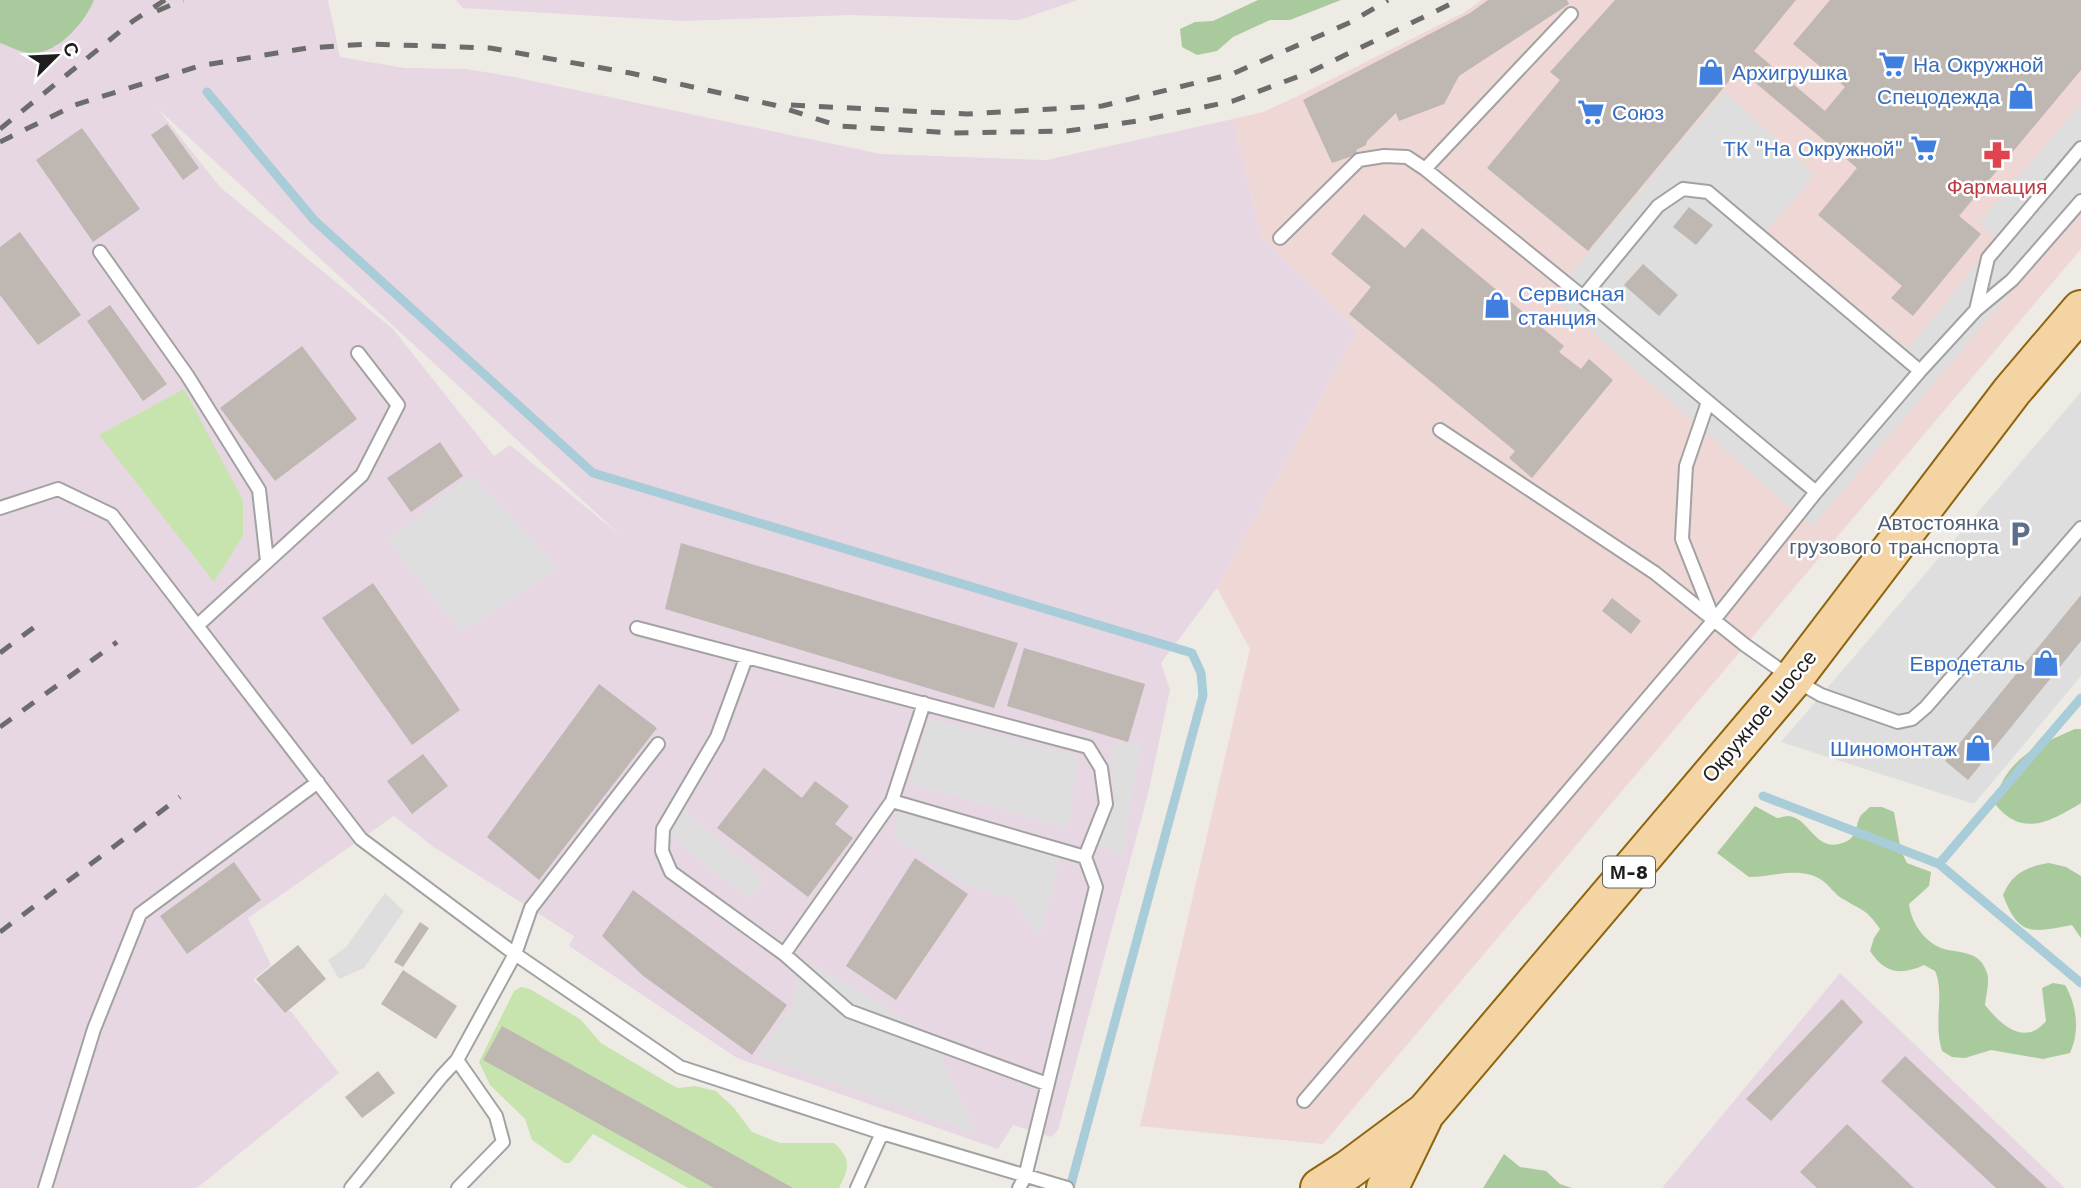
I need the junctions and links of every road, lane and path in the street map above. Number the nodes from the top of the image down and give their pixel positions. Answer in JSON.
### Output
{"nodes":[{"id":1,"x":1571,"y":14,"type":"dead end"},
{"id":2,"x":2081,"y":148,"type":"edge"},
{"id":3,"x":1425,"y":169,"type":"junction"},
{"id":4,"x":2081,"y":201,"type":"edge"},
{"id":5,"x":1280,"y":239,"type":"dead end"},
{"id":6,"x":100,"y":252,"type":"dead end"},
{"id":7,"x":1583,"y":296,"type":"junction"},
{"id":8,"x":1976,"y":310,"type":"junction"},
{"id":9,"x":2081,"y":311,"type":"edge"},
{"id":10,"x":358,"y":353,"type":"dead end"},
{"id":11,"x":1920,"y":371,"type":"junction"},
{"id":12,"x":1708,"y":402,"type":"junction"},
{"id":13,"x":1440,"y":430,"type":"dead end"},
{"id":14,"x":1816,"y":492,"type":"junction"},
{"id":15,"x":0,"y":508,"type":"edge"},
{"id":16,"x":2081,"y":528,"type":"edge"},
{"id":17,"x":267,"y":561,"type":"junction"},
{"id":18,"x":1714,"y":621,"type":"junction"},
{"id":19,"x":198,"y":625,"type":"junction"},
{"id":20,"x":637,"y":628,"type":"dead end"},
{"id":21,"x":746,"y":658,"type":"junction"},
{"id":22,"x":1793,"y":679,"type":"junction"},
{"id":23,"x":924,"y":703,"type":"junction"},
{"id":24,"x":658,"y":744,"type":"dead end"},
{"id":25,"x":318,"y":782,"type":"junction"},
{"id":26,"x":892,"y":801,"type":"junction"},
{"id":27,"x":1086,"y":856,"type":"junction"},
{"id":28,"x":515,"y":954,"type":"junction"},
{"id":29,"x":784,"y":954,"type":"junction"},
{"id":30,"x":457,"y":1060,"type":"junction"},
{"id":31,"x":1047,"y":1084,"type":"junction"},
{"id":32,"x":1304,"y":1101,"type":"dead end"},
{"id":33,"x":1426,"y":1112,"type":"junction"},
{"id":34,"x":882,"y":1133,"type":"junction"},
{"id":35,"x":1022,"y":1182,"type":"edge"},
{"id":36,"x":1062,"y":1186,"type":"edge"},
{"id":37,"x":45,"y":1188,"type":"edge"},
{"id":38,"x":351,"y":1188,"type":"edge"},
{"id":39,"x":458,"y":1188,"type":"edge"},
{"id":40,"x":857,"y":1188,"type":"edge"},
{"id":41,"x":1320,"y":1188,"type":"edge"},
{"id":42,"x":1385,"y":1188,"type":"edge"}],
"edges":[{"from":1,"to":3,"type":"lane"},
{"from":2,"to":8,"type":"lane"},
{"from":3,"to":5,"type":"lane"},
{"from":3,"to":7,"type":"lane"},
{"from":4,"to":8,"type":"lane"},
{"from":6,"to":17,"type":"lane"},
{"from":7,"to":11,"type":"lane"},
{"from":7,"to":12,"type":"lane"},
{"from":8,"to":11,"type":"lane"},
{"from":9,"to":22,"type":"main road","name":"Окружное шоссе","number":"М-8"},
{"from":10,"to":17,"type":"lane"},
{"from":11,"to":14,"type":"lane"},
{"from":12,"to":14,"type":"lane"},
{"from":12,"to":18,"type":"lane"},
{"from":13,"to":18,"type":"lane"},
{"from":14,"to":18,"type":"lane"},
{"from":15,"to":19,"type":"lane"},
{"from":16,"to":22,"type":"lane"},
{"from":17,"to":19,"type":"lane"},
{"from":18,"to":22,"type":"lane"},
{"from":18,"to":32,"type":"lane"},
{"from":19,"to":25,"type":"lane"},
{"from":20,"to":21,"type":"lane"},
{"from":21,"to":23,"type":"lane"},
{"from":21,"to":29,"type":"lane"},
{"from":22,"to":33,"type":"main road","name":"Окружное шоссе","number":"М-8"},
{"from":23,"to":26,"type":"lane"},
{"from":23,"to":27,"type":"lane"},
{"from":24,"to":28,"type":"lane"},
{"from":25,"to":28,"type":"lane"},
{"from":25,"to":37,"type":"lane"},
{"from":26,"to":27,"type":"lane"},
{"from":26,"to":29,"type":"lane"},
{"from":27,"to":31,"type":"lane"},
{"from":28,"to":30,"type":"lane"},
{"from":28,"to":34,"type":"lane"},
{"from":29,"to":31,"type":"lane"},
{"from":30,"to":38,"type":"lane"},
{"from":30,"to":39,"type":"lane"},
{"from":31,"to":35,"type":"lane"},
{"from":33,"to":41,"type":"main road","name":"Окружное шоссе","number":"М-8"},
{"from":33,"to":42,"type":"main road","name":"Окружное шоссе","number":"М-8"},
{"from":34,"to":35,"type":"lane"},
{"from":34,"to":40,"type":"lane"},
{"from":35,"to":36,"type":"lane"}]}
